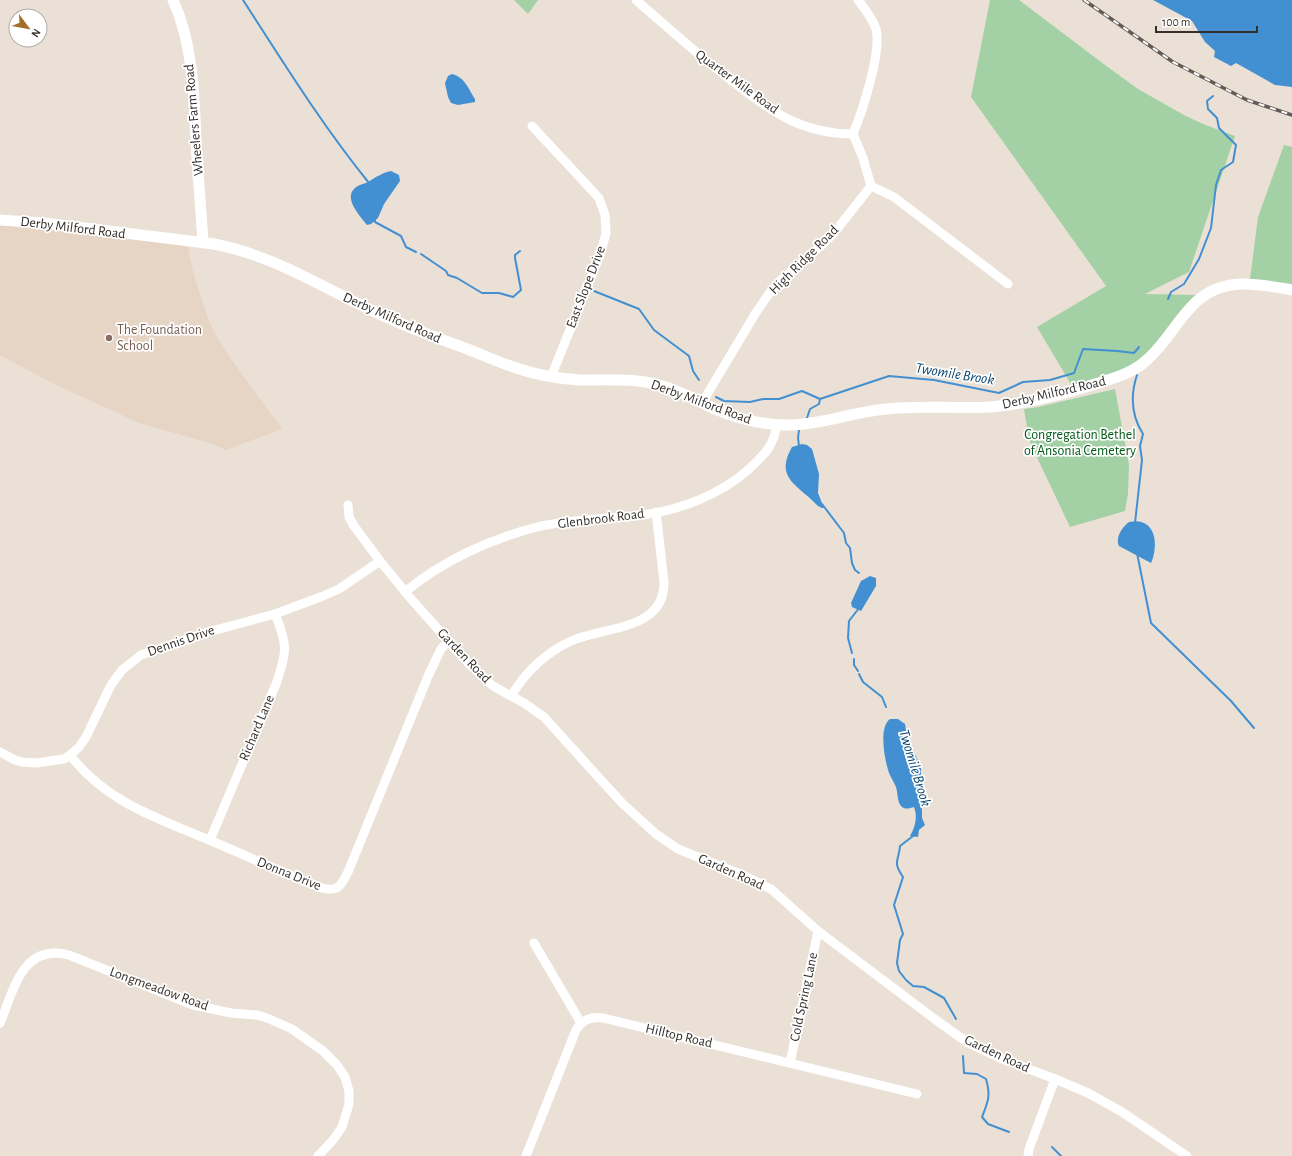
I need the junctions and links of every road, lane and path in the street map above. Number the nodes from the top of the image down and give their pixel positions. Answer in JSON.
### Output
{"nodes":[{"id":1,"x":173,"y":0,"type":"edge"},
{"id":2,"x":636,"y":0,"type":"edge"},
{"id":3,"x":858,"y":0,"type":"edge"},
{"id":4,"x":532,"y":126,"type":"dead end"},
{"id":5,"x":853,"y":134,"type":"junction"},
{"id":6,"x":871,"y":186,"type":"junction"},
{"id":7,"x":0,"y":220,"type":"edge"},
{"id":8,"x":203,"y":243,"type":"junction"},
{"id":9,"x":1008,"y":284,"type":"dead end"},
{"id":10,"x":1292,"y":290,"type":"edge"},
{"id":11,"x":551,"y":377,"type":"junction"},
{"id":12,"x":702,"y":403,"type":"junction"},
{"id":13,"x":777,"y":424,"type":"junction"},
{"id":14,"x":348,"y":505,"type":"dead end"},
{"id":15,"x":656,"y":512,"type":"junction"},
{"id":16,"x":380,"y":561,"type":"junction"},
{"id":17,"x":405,"y":592,"type":"junction"},
{"id":18,"x":275,"y":614,"type":"junction"},
{"id":19,"x":448,"y":641,"type":"junction"},
{"id":20,"x":511,"y":696,"type":"junction"},
{"id":21,"x":0,"y":752,"type":"edge"},
{"id":22,"x":70,"y":755,"type":"junction"},
{"id":23,"x":210,"y":840,"type":"junction"},
{"id":24,"x":818,"y":931,"type":"junction"},
{"id":25,"x":534,"y":943,"type":"dead end"},
{"id":26,"x":0,"y":1023,"type":"edge"},
{"id":27,"x":581,"y":1023,"type":"junction"},
{"id":28,"x":790,"y":1063,"type":"junction"},
{"id":29,"x":1055,"y":1079,"type":"junction"},
{"id":30,"x":917,"y":1094,"type":"dead end"},
{"id":31,"x":318,"y":1156,"type":"edge"},
{"id":32,"x":526,"y":1156,"type":"edge"},
{"id":33,"x":1028,"y":1156,"type":"edge"},
{"id":34,"x":1187,"y":1156,"type":"edge"}],
"edges":[{"from":1,"to":8,"type":"main road","name":"Wheelers Farm Road"},
{"from":2,"to":5,"type":"street","name":"Quarter Mile Road"},
{"from":3,"to":5,"type":"street"},
{"from":4,"to":11,"type":"street","name":"East Slope Drive"},
{"from":5,"to":6,"type":"street"},
{"from":6,"to":9,"type":"street"},
{"from":6,"to":12,"type":"street","name":"High Ridge Road"},
{"from":7,"to":8,"type":"main road","name":"Derby Milford Road"},
{"from":8,"to":11,"type":"main road","name":"Derby Milford Road"},
{"from":10,"to":13,"type":"main road","name":"Derby Milford Road"},
{"from":11,"to":12,"type":"main road","name":"Derby Milford Road"},
{"from":12,"to":13,"type":"main road","name":"Derby Milford Road"},
{"from":13,"to":15,"type":"street","name":"Glenbrook Road"},
{"from":14,"to":16,"type":"street","name":"Garden Road"},
{"from":15,"to":17,"type":"street","name":"Glenbrook Road"},
{"from":15,"to":20,"type":"street"},
{"from":16,"to":17,"type":"street","name":"Garden Road"},
{"from":16,"to":18,"type":"street","name":"Dennis Drive"},
{"from":17,"to":19,"type":"street","name":"Garden Road"},
{"from":18,"to":22,"type":"street","name":"Dennis Drive"},
{"from":18,"to":23,"type":"street","name":"Richard Lane"},
{"from":19,"to":20,"type":"street","name":"Garden Road"},
{"from":19,"to":23,"type":"street","name":"Donna Drive"},
{"from":20,"to":24,"type":"street","name":"Garden Road"},
{"from":21,"to":22,"type":"street"},
{"from":22,"to":23,"type":"street","name":"Donna Drive"},
{"from":24,"to":28,"type":"street","name":"Cold Spring Lane"},
{"from":24,"to":29,"type":"street","name":"Garden Road"},
{"from":25,"to":27,"type":"street"},
{"from":26,"to":31,"type":"street","name":"Longmeadow Road"},
{"from":27,"to":28,"type":"street","name":"Hilltop Road"},
{"from":27,"to":32,"type":"street"},
{"from":28,"to":30,"type":"street","name":"Hilltop Road"},
{"from":29,"to":33,"type":"street"},
{"from":29,"to":34,"type":"street","name":"Garden Road"}]}
